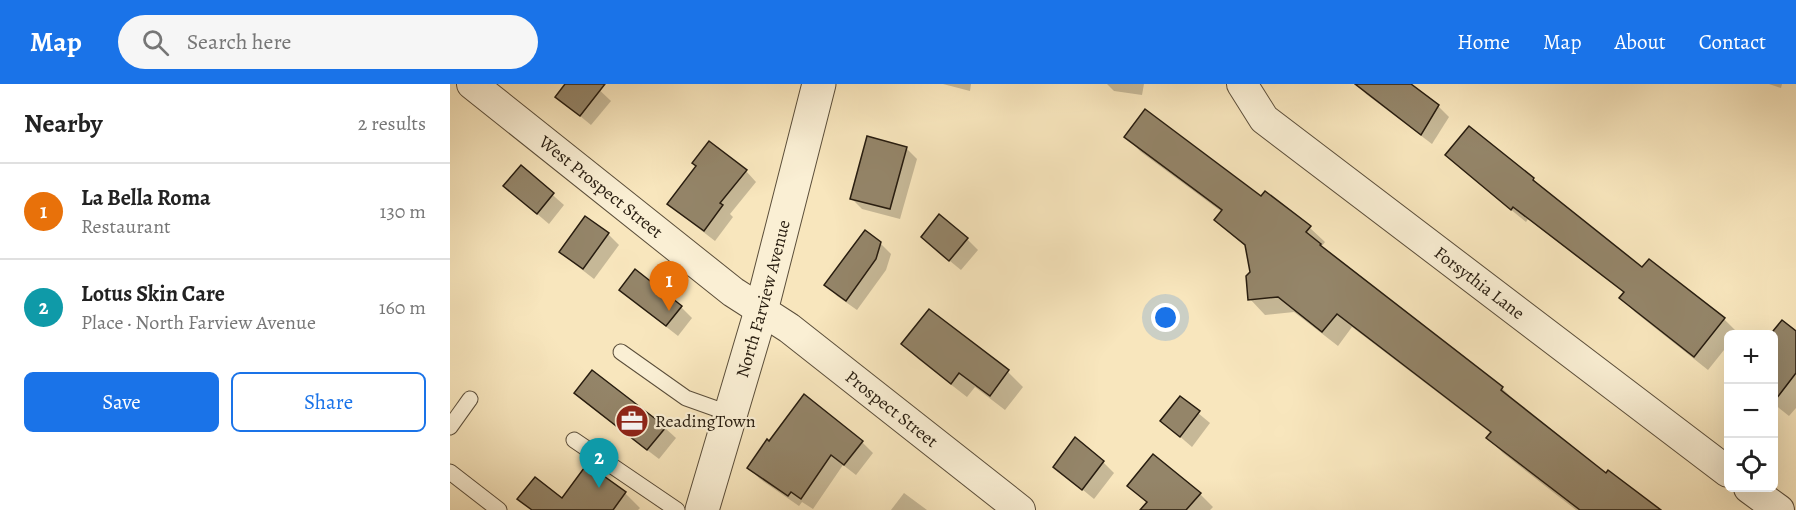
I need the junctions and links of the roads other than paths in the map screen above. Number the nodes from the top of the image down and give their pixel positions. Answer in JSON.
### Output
{"nodes":[{"id":1,"x":472,"y":84,"type":"edge"},
{"id":2,"x":819,"y":84,"type":"edge"},
{"id":3,"x":1242,"y":84,"type":"edge"},
{"id":4,"x":761,"y":311,"type":"junction"},
{"id":5,"x":621,"y":352,"type":"dead end"},
{"id":6,"x":470,"y":399,"type":"dead end"},
{"id":7,"x":731,"y":414,"type":"junction"},
{"id":8,"x":450,"y":427,"type":"edge"},
{"id":9,"x":574,"y":440,"type":"dead end"},
{"id":10,"x":1724,"y":469,"type":"edge"},
{"id":11,"x":450,"y":472,"type":"edge"},
{"id":12,"x":1796,"y":489,"type":"edge"},
{"id":13,"x":1754,"y":492,"type":"edge"},
{"id":14,"x":499,"y":510,"type":"edge"},
{"id":15,"x":677,"y":510,"type":"edge"},
{"id":16,"x":702,"y":510,"type":"edge"},
{"id":17,"x":1020,"y":510,"type":"edge"},
{"id":18,"x":1779,"y":510,"type":"edge"}],
"edges":[{"from":1,"to":4,"type":"street","name":"West Prospect Street"},
{"from":2,"to":4,"type":"street","name":"North Farview Avenue"},
{"from":3,"to":10,"type":"street","name":"Forsythia Lane"},
{"from":4,"to":7,"type":"street","name":"North Farview Avenue"},
{"from":4,"to":17,"type":"street","name":"Prospect Street"},
{"from":5,"to":7,"type":"lane"},
{"from":6,"to":8,"type":"lane"},
{"from":7,"to":16,"type":"street","name":"North Farview Avenue"},
{"from":9,"to":15,"type":"lane"},
{"from":11,"to":14,"type":"lane"},
{"from":12,"to":18,"type":"street"},
{"from":13,"to":18,"type":"street"}]}
